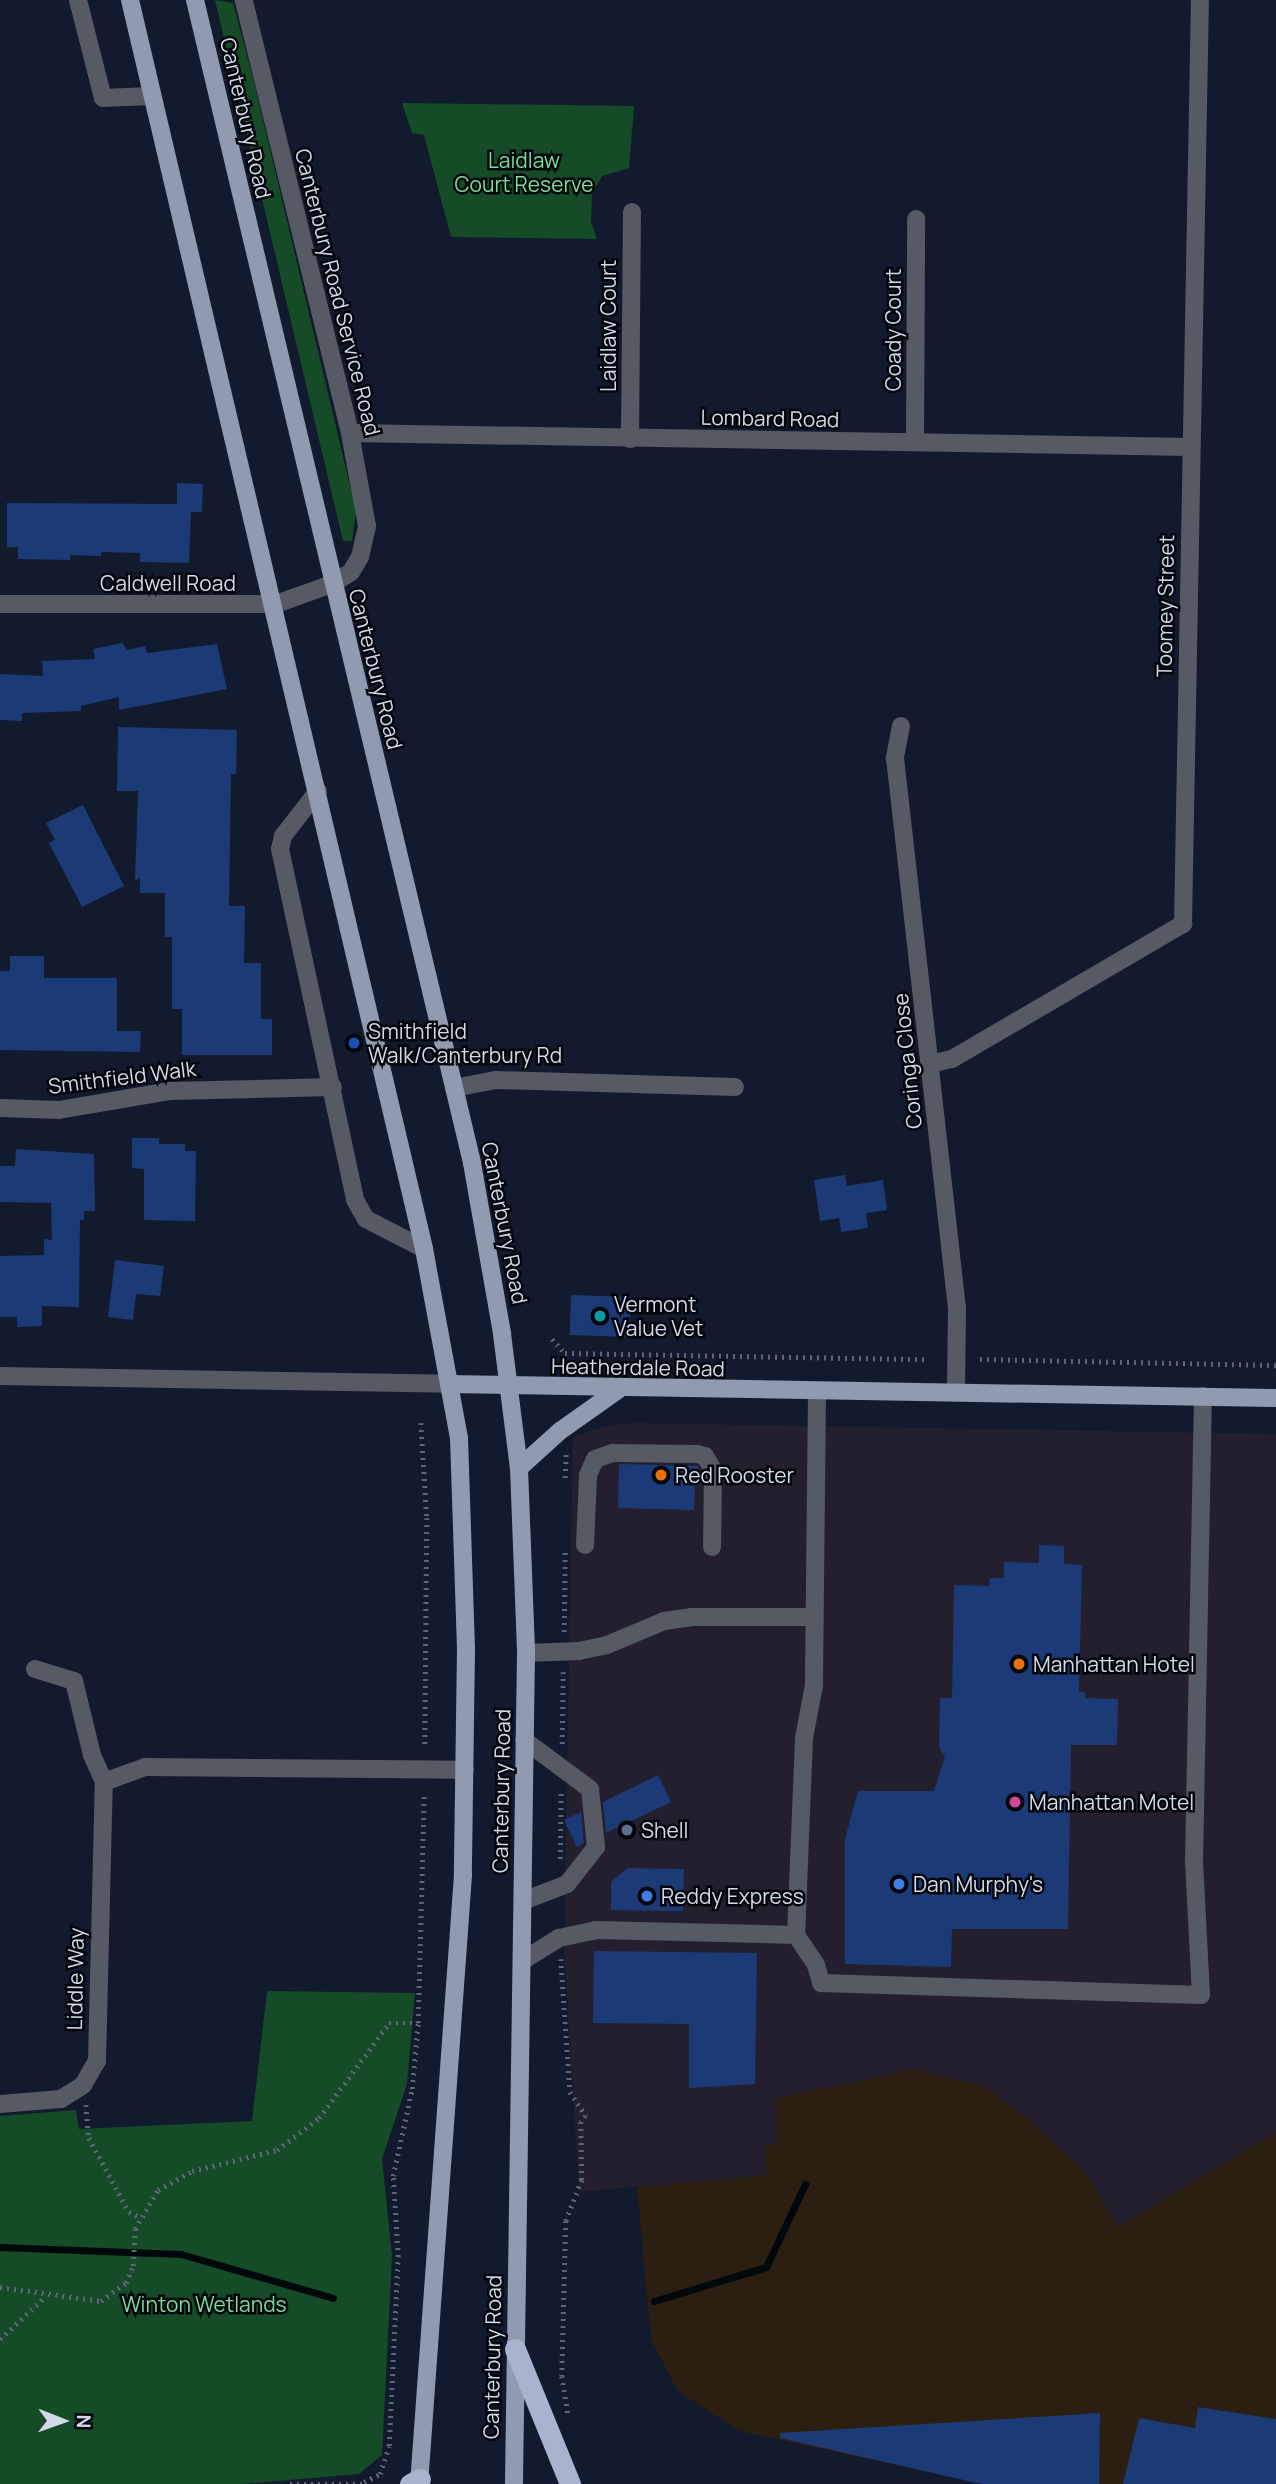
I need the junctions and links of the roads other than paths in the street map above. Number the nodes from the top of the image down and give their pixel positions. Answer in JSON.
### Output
{"nodes":[{"id":1,"x":78,"y":0,"type":"edge"},
{"id":2,"x":130,"y":0,"type":"edge"},
{"id":3,"x":195,"y":0,"type":"edge"},
{"id":4,"x":244,"y":0,"type":"edge"},
{"id":5,"x":1200,"y":0,"type":"edge"},
{"id":6,"x":151,"y":96,"type":"junction"},
{"id":7,"x":632,"y":212,"type":"dead end"},
{"id":8,"x":916,"y":219,"type":"dead end"},
{"id":9,"x":350,"y":433,"type":"junction"},
{"id":10,"x":630,"y":439,"type":"junction"},
{"id":11,"x":915,"y":442,"type":"junction"},
{"id":12,"x":1190,"y":447,"type":"junction"},
{"id":13,"x":332,"y":584,"type":"junction"},
{"id":14,"x":0,"y":604,"type":"edge"},
{"id":15,"x":275,"y":604,"type":"junction"},
{"id":16,"x":901,"y":726,"type":"dead end"},
{"id":17,"x":318,"y":791,"type":"junction"},
{"id":18,"x":930,"y":1063,"type":"junction"},
{"id":19,"x":333,"y":1087,"type":"junction"},
{"id":20,"x":735,"y":1087,"type":"dead end"},
{"id":21,"x":454,"y":1088,"type":"junction"},
{"id":22,"x":0,"y":1108,"type":"edge"},
{"id":23,"x":424,"y":1249,"type":"junction"},
{"id":24,"x":0,"y":1376,"type":"edge"},
{"id":25,"x":449,"y":1384,"type":"junction"},
{"id":26,"x":509,"y":1387,"type":"junction"},
{"id":27,"x":619,"y":1389,"type":"junction"},
{"id":28,"x":817,"y":1392,"type":"junction"},
{"id":29,"x":956,"y":1392,"type":"junction"},
{"id":30,"x":1203,"y":1396,"type":"junction"},
{"id":31,"x":1276,"y":1398,"type":"edge"},
{"id":32,"x":519,"y":1468,"type":"junction"},
{"id":33,"x":585,"y":1545,"type":"dead end"},
{"id":34,"x":712,"y":1547,"type":"dead end"},
{"id":35,"x":813,"y":1617,"type":"junction"},
{"id":36,"x":526,"y":1653,"type":"junction"},
{"id":37,"x":35,"y":1669,"type":"dead end"},
{"id":38,"x":524,"y":1740,"type":"junction"},
{"id":39,"x":465,"y":1770,"type":"junction"},
{"id":40,"x":104,"y":1782,"type":"junction"},
{"id":41,"x":523,"y":1901,"type":"junction"},
{"id":42,"x":796,"y":1935,"type":"junction"},
{"id":43,"x":522,"y":1961,"type":"junction"},
{"id":44,"x":0,"y":2104,"type":"edge"},
{"id":45,"x":515,"y":2349,"type":"junction"},
{"id":46,"x":416,"y":2482,"type":"edge"},
{"id":47,"x":514,"y":2484,"type":"edge"},
{"id":48,"x":570,"y":2484,"type":"edge"}],
"edges":[{"from":1,"to":6,"type":"street"},
{"from":2,"to":6,"type":"main road","name":"Canterbury Road"},
{"from":3,"to":13,"type":"main road","name":"Canterbury Road"},
{"from":4,"to":9,"type":"street","name":"Canterbury Road Service Road"},
{"from":5,"to":12,"type":"street","name":"Toomey Street"},
{"from":6,"to":15,"type":"main road","name":"Canterbury Road"},
{"from":7,"to":10,"type":"street","name":"Laidlaw Court"},
{"from":8,"to":11,"type":"street","name":"Coady Court"},
{"from":9,"to":10,"type":"street","name":"Lombard Road"},
{"from":9,"to":13,"type":"street","name":"Canterbury Road Service Road"},
{"from":10,"to":11,"type":"street","name":"Lombard Road"},
{"from":11,"to":12,"type":"street","name":"Lombard Road"},
{"from":12,"to":18,"type":"street","name":"Toomey Street"},
{"from":13,"to":15,"type":"street","name":"Caldwell Road"},
{"from":13,"to":21,"type":"main road","name":"Canterbury Road"},
{"from":14,"to":15,"type":"street","name":"Caldwell Road"},
{"from":15,"to":17,"type":"main road","name":"Canterbury Road"},
{"from":16,"to":18,"type":"street","name":"Coringa Close"},
{"from":17,"to":19,"type":"street"},
{"from":17,"to":23,"type":"main road","name":"Canterbury Road"},
{"from":18,"to":29,"type":"street","name":"Coringa Close"},
{"from":19,"to":22,"type":"street","name":"Smithfield Walk"},
{"from":19,"to":23,"type":"street"},
{"from":20,"to":21,"type":"street"},
{"from":21,"to":26,"type":"main road","name":"Canterbury Road"},
{"from":23,"to":25,"type":"main road","name":"Canterbury Road"},
{"from":24,"to":25,"type":"street","name":"Heatherdale Road"},
{"from":25,"to":26,"type":"main road","name":"Heatherdale Road"},
{"from":25,"to":39,"type":"main road","name":"Canterbury Road"},
{"from":26,"to":27,"type":"main road","name":"Heatherdale Road"},
{"from":26,"to":32,"type":"main road","name":"Canterbury Road"},
{"from":27,"to":28,"type":"main road","name":"Heatherdale Road"},
{"from":27,"to":32,"type":"main road"},
{"from":28,"to":29,"type":"main road","name":"Heatherdale Road"},
{"from":28,"to":35,"type":"street"},
{"from":29,"to":30,"type":"main road","name":"Heatherdale Road"},
{"from":30,"to":31,"type":"main road","name":"Heatherdale Road"},
{"from":30,"to":42,"type":"street"},
{"from":32,"to":36,"type":"main road","name":"Canterbury Road"},
{"from":33,"to":34,"type":"street"},
{"from":35,"to":36,"type":"street"},
{"from":35,"to":42,"type":"street"},
{"from":36,"to":38,"type":"main road","name":"Canterbury Road"},
{"from":37,"to":40,"type":"street","name":"Liddle Way"},
{"from":38,"to":41,"type":"main road","name":"Canterbury Road"},
{"from":38,"to":41,"type":"street"},
{"from":39,"to":40,"type":"street"},
{"from":39,"to":46,"type":"main road","name":"Canterbury Road"},
{"from":40,"to":44,"type":"street","name":"Liddle Way"},
{"from":41,"to":43,"type":"main road","name":"Canterbury Road"},
{"from":42,"to":43,"type":"street"},
{"from":43,"to":45,"type":"main road","name":"Canterbury Road"},
{"from":45,"to":47,"type":"main road","name":"Canterbury Road"},
{"from":45,"to":48,"type":"highway"}]}
